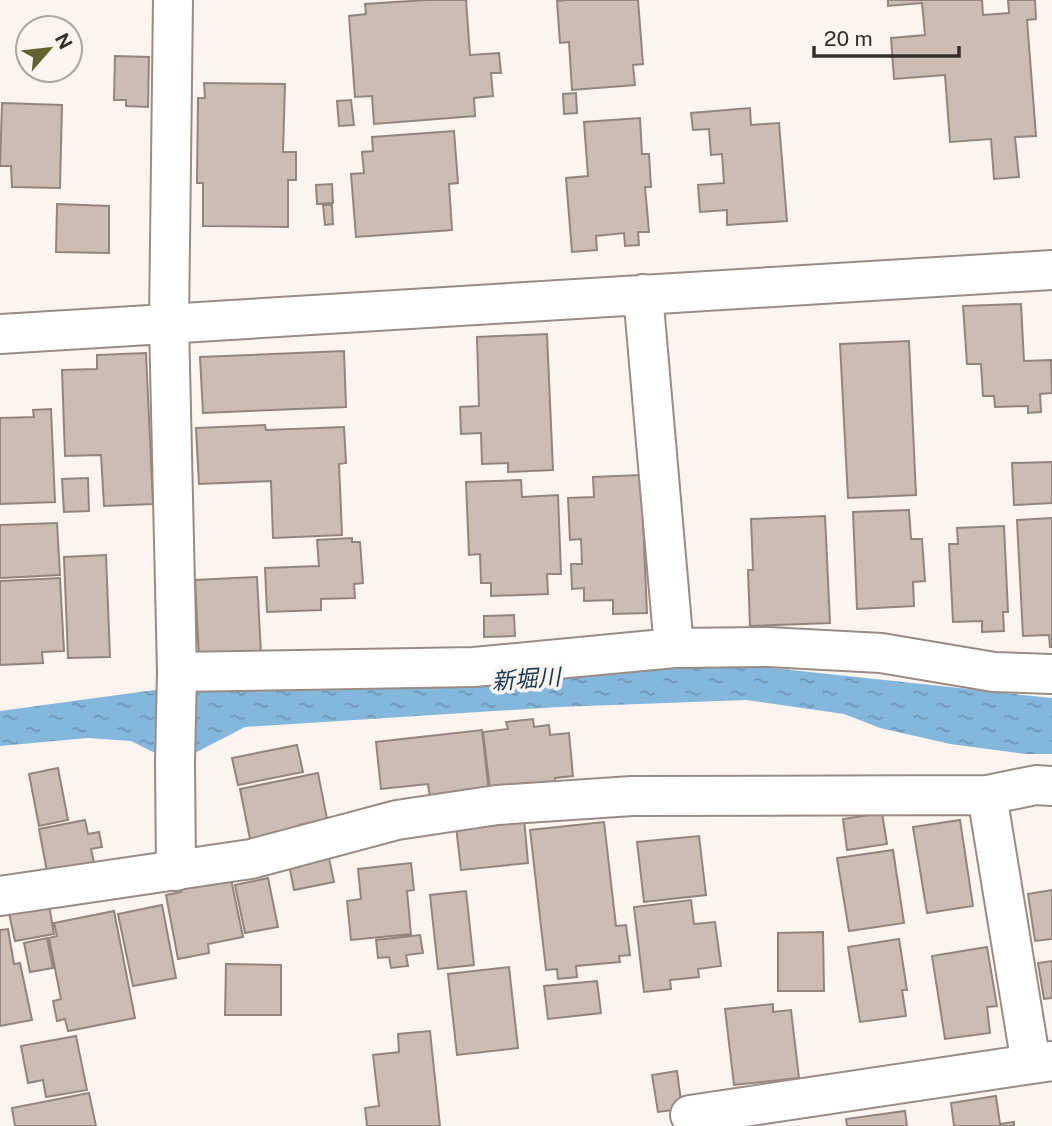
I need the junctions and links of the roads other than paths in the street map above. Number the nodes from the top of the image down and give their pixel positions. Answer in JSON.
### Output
{"nodes":[{"id":1,"x":173,"y":0,"type":"edge"},
{"id":2,"x":1052,"y":270,"type":"edge"},
{"id":3,"x":643,"y":294,"type":"junction"},
{"id":4,"x":169,"y":323,"type":"junction"},
{"id":5,"x":0,"y":334,"type":"edge"},
{"id":6,"x":674,"y":648,"type":"junction"},
{"id":7,"x":177,"y":672,"type":"junction"},
{"id":8,"x":1052,"y":674,"type":"edge"},
{"id":9,"x":1052,"y":786,"type":"edge"},
{"id":10,"x":987,"y":795,"type":"junction"},
{"id":11,"x":176,"y":871,"type":"junction"},
{"id":12,"x":0,"y":896,"type":"edge"},
{"id":13,"x":1042,"y":1063,"type":"edge"},
{"id":14,"x":690,"y":1115,"type":"dead end"}],
"edges":[{"from":1,"to":4,"type":"street"},
{"from":2,"to":3,"type":"street"},
{"from":3,"to":4,"type":"street"},
{"from":3,"to":6,"type":"street"},
{"from":4,"to":5,"type":"street"},
{"from":4,"to":7,"type":"street"},
{"from":6,"to":7,"type":"street"},
{"from":6,"to":8,"type":"street"},
{"from":7,"to":11,"type":"street"},
{"from":9,"to":10,"type":"street"},
{"from":10,"to":11,"type":"street"},
{"from":10,"to":13,"type":"street"},
{"from":11,"to":12,"type":"street"},
{"from":13,"to":14,"type":"street"}]}
